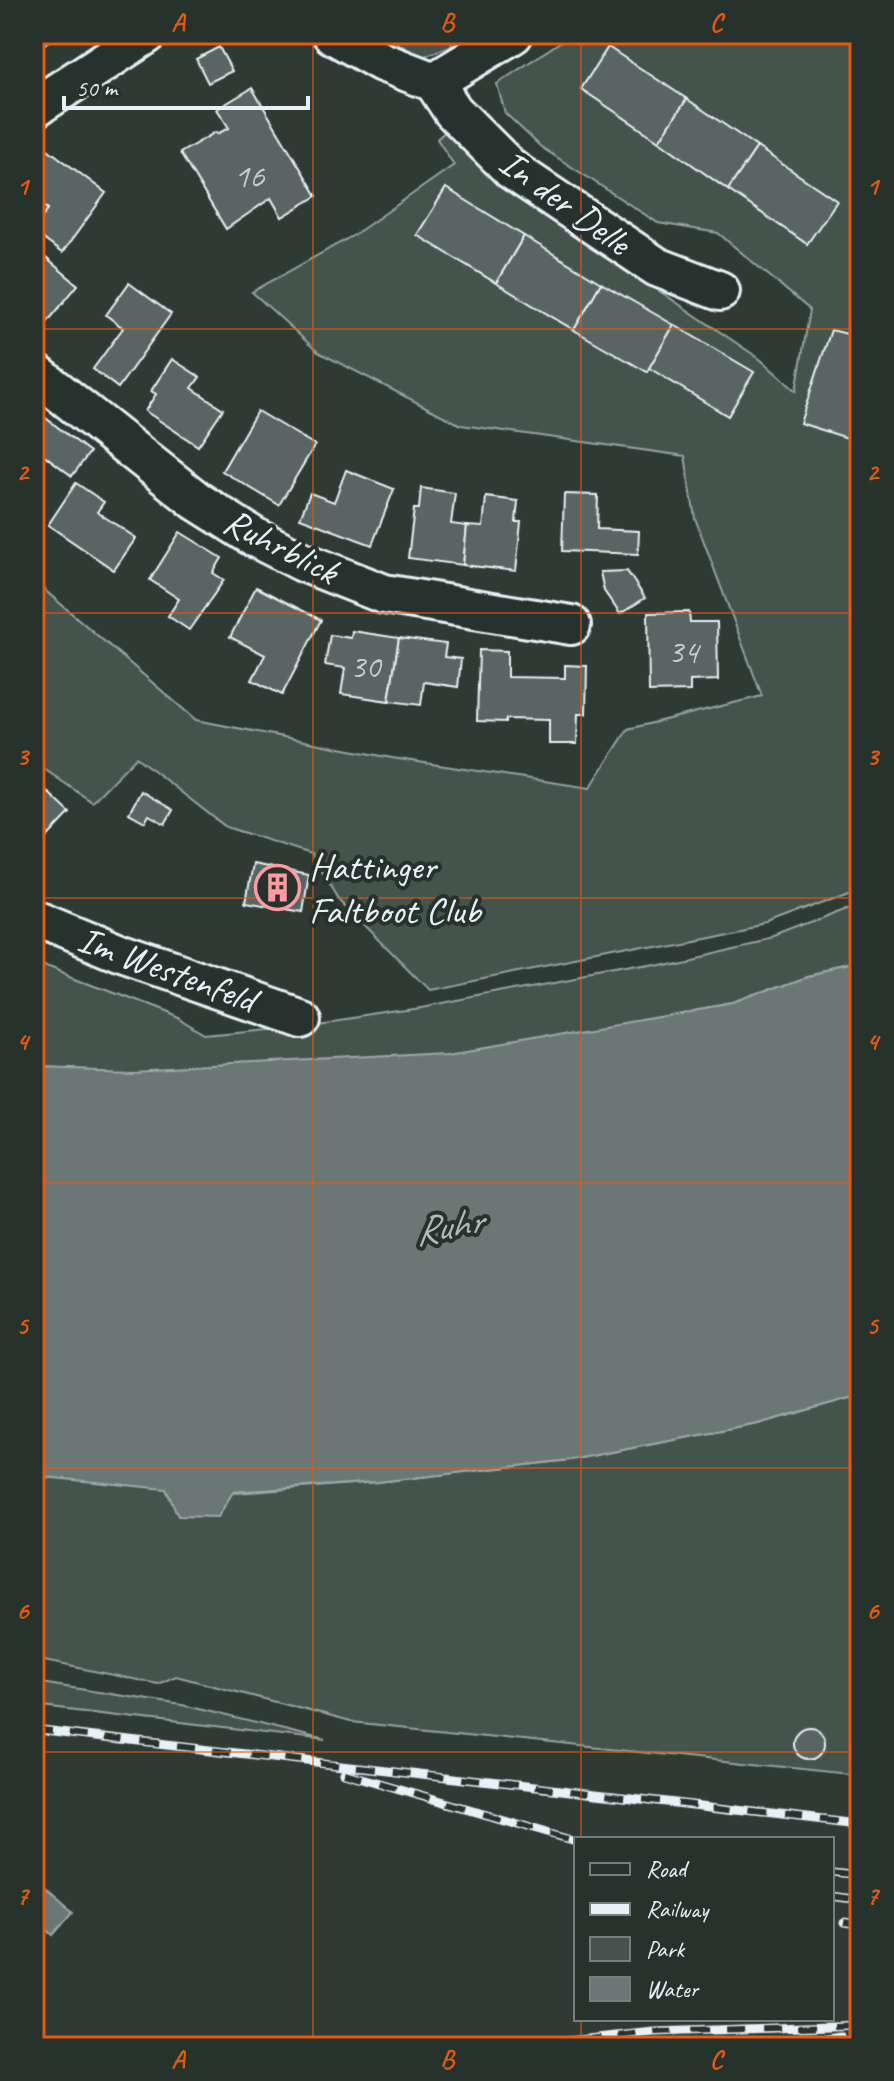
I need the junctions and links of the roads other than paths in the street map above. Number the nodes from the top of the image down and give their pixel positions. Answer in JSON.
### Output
{"nodes":[{"id":1,"x":147,"y":34,"type":"edge"},
{"id":2,"x":332,"y":34,"type":"edge"},
{"id":3,"x":513,"y":34,"type":"edge"},
{"id":4,"x":434,"y":82,"type":"junction"},
{"id":5,"x":34,"y":108,"type":"edge"},
{"id":6,"x":720,"y":291,"type":"dead end"},
{"id":7,"x":34,"y":372,"type":"edge"},
{"id":8,"x":571,"y":625,"type":"dead end"},
{"id":9,"x":34,"y":919,"type":"edge"},
{"id":10,"x":300,"y":1017,"type":"dead end"}],
"edges":[{"from":1,"to":5,"type":"street"},
{"from":2,"to":4,"type":"street"},
{"from":3,"to":4,"type":"street"},
{"from":4,"to":6,"type":"street","name":"In der Delle"},
{"from":7,"to":8,"type":"street","name":"Ruhrblick"},
{"from":9,"to":10,"type":"street","name":"Im Westenfeld"}]}
